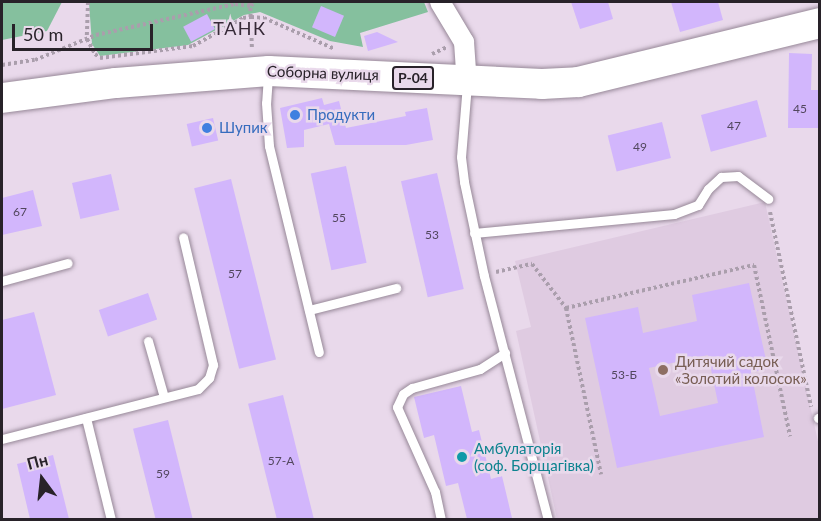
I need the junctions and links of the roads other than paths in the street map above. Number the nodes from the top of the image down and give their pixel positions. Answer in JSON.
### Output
{"nodes":[{"id":1,"x":440,"y":2,"type":"edge"},
{"id":2,"x":819,"y":23,"type":"edge"},
{"id":3,"x":269,"y":71,"type":"junction"},
{"id":4,"x":467,"y":81,"type":"junction"},
{"id":5,"x":2,"y":98,"type":"edge"},
{"id":6,"x":768,"y":200,"type":"road end"},
{"id":7,"x":474,"y":233,"type":"junction"},
{"id":8,"x":183,"y":237,"type":"dead end"},
{"id":9,"x":68,"y":263,"type":"dead end"},
{"id":10,"x":2,"y":281,"type":"edge"},
{"id":11,"x":396,"y":288,"type":"dead end"},
{"id":12,"x":309,"y":310,"type":"junction"},
{"id":13,"x":148,"y":341,"type":"dead end"},
{"id":14,"x":319,"y":351,"type":"dead end"},
{"id":15,"x":505,"y":353,"type":"junction"},
{"id":16,"x":164,"y":398,"type":"junction"},
{"id":17,"x":86,"y":418,"type":"junction"},
{"id":18,"x":2,"y":439,"type":"edge"},
{"id":19,"x":111,"y":519,"type":"edge"},
{"id":20,"x":441,"y":519,"type":"edge"},
{"id":21,"x":548,"y":519,"type":"edge"}],
"edges":[{"from":1,"to":4,"type":"street"},
{"from":2,"to":4,"type":"main road","name":"Соборна вулиця","number":"Р-04"},
{"from":3,"to":4,"type":"main road","name":"Соборна вулиця","number":"Р-04"},
{"from":3,"to":5,"type":"main road","name":"Соборна вулиця","number":"Р-04"},
{"from":3,"to":12,"type":"lane"},
{"from":4,"to":7,"type":"lane"},
{"from":6,"to":7,"type":"lane"},
{"from":7,"to":15,"type":"lane"},
{"from":8,"to":16,"type":"lane"},
{"from":9,"to":10,"type":"lane"},
{"from":11,"to":12,"type":"lane"},
{"from":12,"to":14,"type":"lane"},
{"from":13,"to":16,"type":"lane"},
{"from":15,"to":20,"type":"lane"},
{"from":15,"to":21,"type":"lane"},
{"from":16,"to":17,"type":"lane"},
{"from":17,"to":18,"type":"lane"},
{"from":17,"to":19,"type":"lane"}]}
